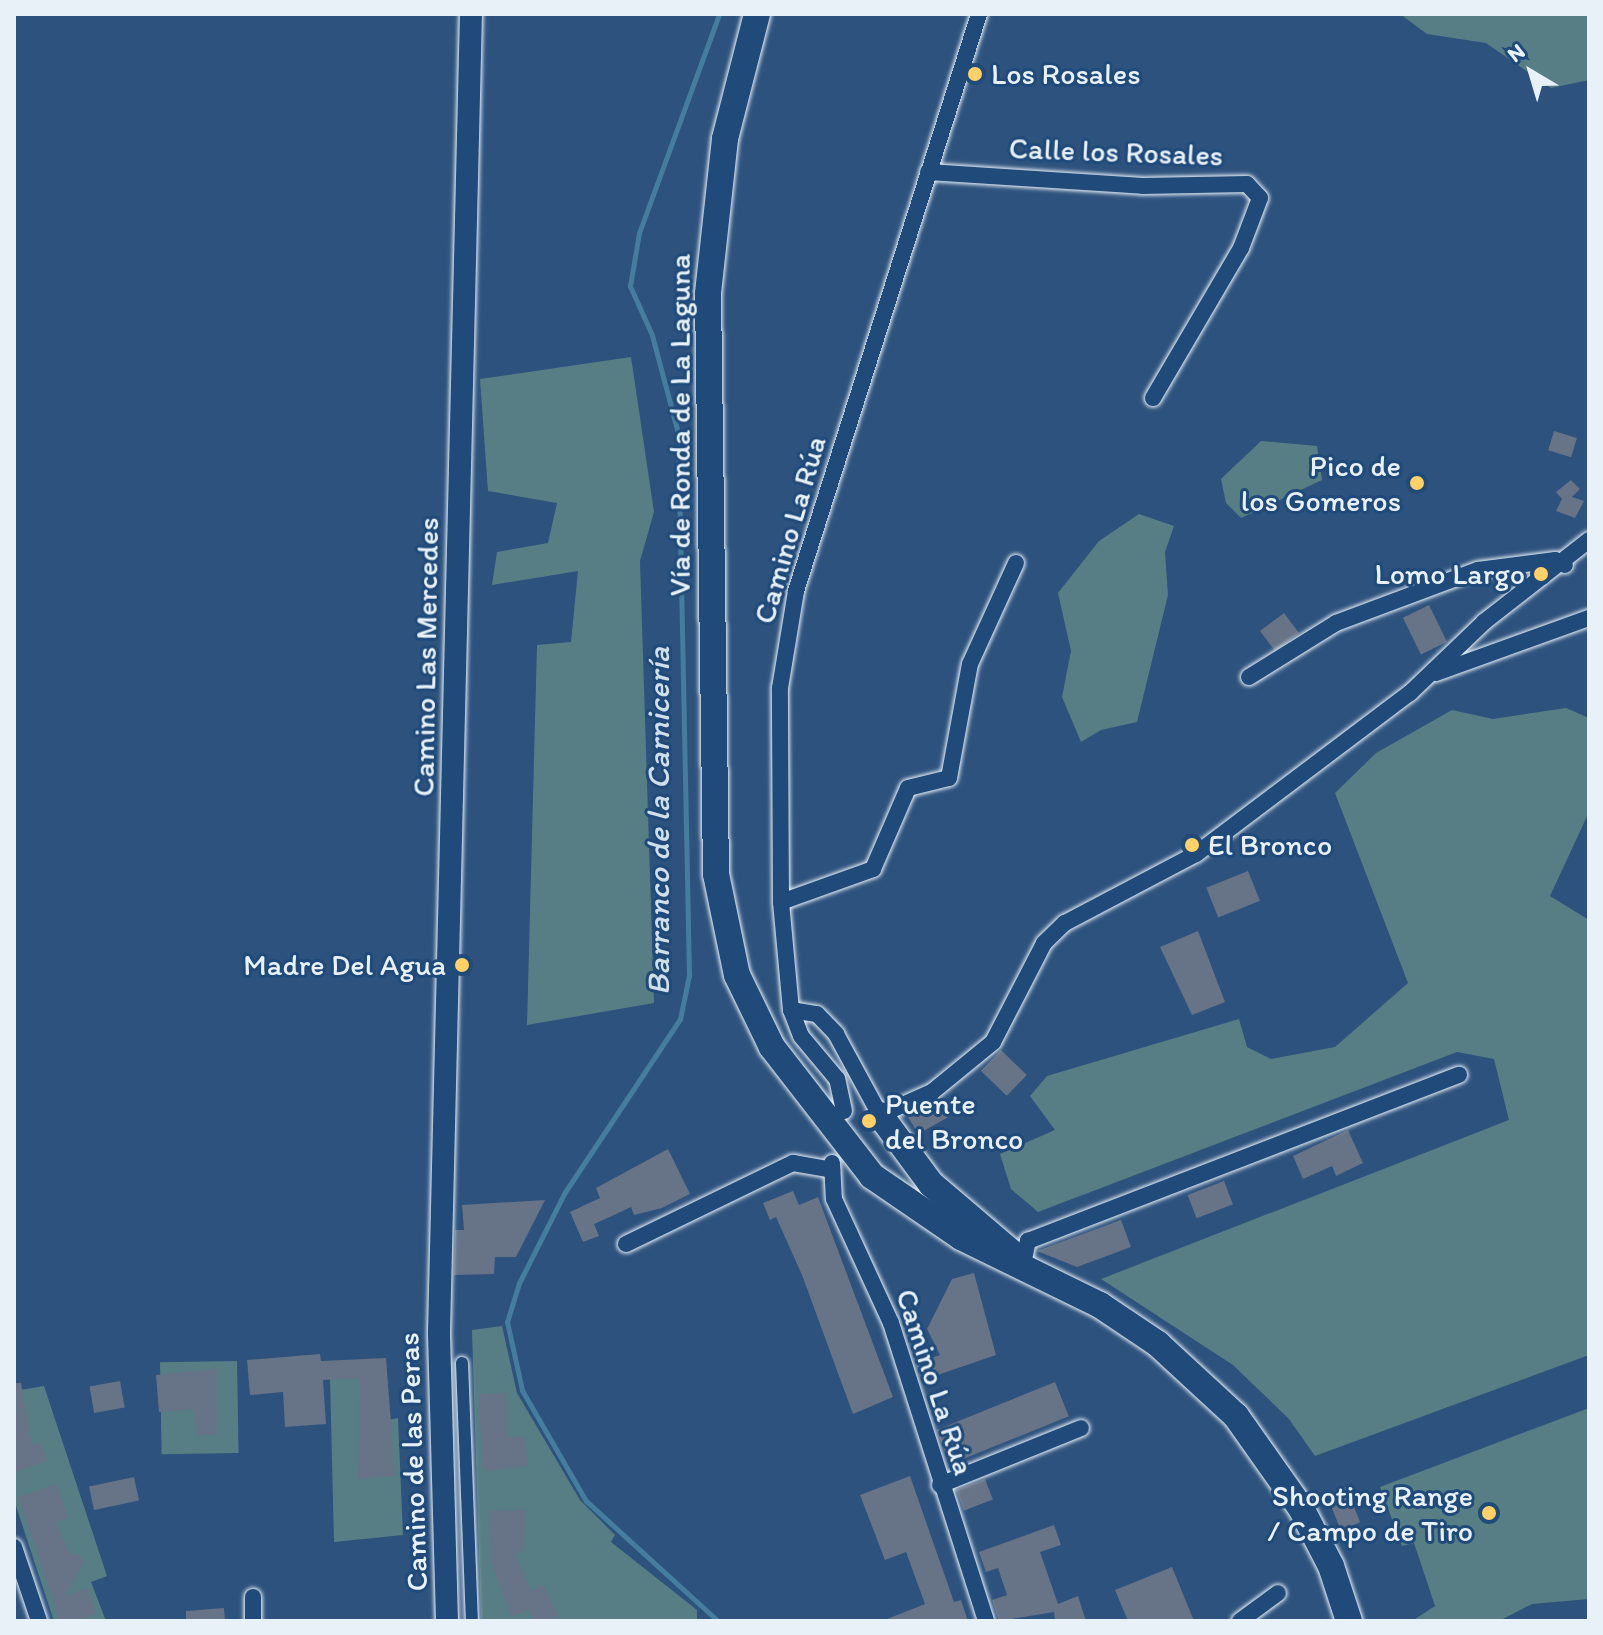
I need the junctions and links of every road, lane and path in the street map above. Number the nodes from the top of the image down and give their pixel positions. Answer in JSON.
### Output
{"nodes":[{"id":1,"x":471,"y":14,"type":"edge"},
{"id":2,"x":757,"y":14,"type":"edge"},
{"id":3,"x":979,"y":14,"type":"edge"},
{"id":4,"x":928,"y":172,"type":"junction"},
{"id":5,"x":1153,"y":398,"type":"dead end"},
{"id":6,"x":1589,"y":540,"type":"edge"},
{"id":7,"x":1016,"y":563,"type":"dead end"},
{"id":8,"x":1565,"y":565,"type":"junction"},
{"id":9,"x":1589,"y":618,"type":"edge"},
{"id":10,"x":1249,"y":677,"type":"dead end"},
{"id":11,"x":1427,"y":677,"type":"junction"},
{"id":12,"x":781,"y":902,"type":"junction"},
{"id":13,"x":791,"y":1010,"type":"junction"},
{"id":14,"x":1459,"y":1075,"type":"dead end"},
{"id":15,"x":844,"y":1111,"type":"dead end"},
{"id":16,"x":880,"y":1115,"type":"junction"},
{"id":17,"x":626,"y":1244,"type":"dead end"},
{"id":18,"x":1023,"y":1264,"type":"junction"},
{"id":19,"x":439,"y":1302,"type":"joint"},
{"id":20,"x":462,"y":1363,"type":"dead end"},
{"id":21,"x":1081,"y":1428,"type":"dead end"},
{"id":22,"x":940,"y":1485,"type":"junction"},
{"id":23,"x":14,"y":1547,"type":"edge"},
{"id":24,"x":1278,"y":1593,"type":"dead end"},
{"id":25,"x":253,"y":1597,"type":"dead end"},
{"id":26,"x":32,"y":1600,"type":"junction"},
{"id":27,"x":14,"y":1603,"type":"edge"},
{"id":28,"x":39,"y":1621,"type":"edge"},
{"id":29,"x":253,"y":1621,"type":"edge"},
{"id":30,"x":447,"y":1621,"type":"edge"},
{"id":31,"x":472,"y":1621,"type":"edge"},
{"id":32,"x":986,"y":1621,"type":"edge"},
{"id":33,"x":1240,"y":1621,"type":"edge"},
{"id":34,"x":1349,"y":1621,"type":"edge"}],
"edges":[{"from":1,"to":19,"type":"main road","name":"Camino Las Mercedes"},
{"from":2,"to":18,"type":"main road","name":"Vía de Ronda de La Laguna"},
{"from":3,"to":4,"type":"street","name":"Camino La Rúa"},
{"from":4,"to":5,"type":"street","name":"Calle los Rosales"},
{"from":4,"to":12,"type":"street","name":"Camino La Rúa"},
{"from":6,"to":8,"type":"street"},
{"from":7,"to":12,"type":"street"},
{"from":8,"to":10,"type":"street"},
{"from":8,"to":11,"type":"street"},
{"from":9,"to":11,"type":"street"},
{"from":11,"to":16,"type":"street"},
{"from":12,"to":13,"type":"street","name":"Camino La Rúa"},
{"from":13,"to":15,"type":"street","name":"Camino La Rúa"},
{"from":13,"to":16,"type":"street"},
{"from":14,"to":18,"type":"street"},
{"from":16,"to":18,"type":"main road"},
{"from":17,"to":22,"type":"street","name":"Camino La Rúa"},
{"from":18,"to":34,"type":"main road","name":"Vía de Ronda de La Laguna"},
{"from":19,"to":30,"type":"main road","name":"Camino de las Peras"},
{"from":20,"to":31,"type":"street"},
{"from":21,"to":22,"type":"street"},
{"from":22,"to":32,"type":"street","name":"Camino La Rúa"},
{"from":23,"to":26,"type":"street"},
{"from":24,"to":33,"type":"street"},
{"from":25,"to":29,"type":"street"},
{"from":26,"to":27,"type":"street"},
{"from":26,"to":28,"type":"street"}]}
